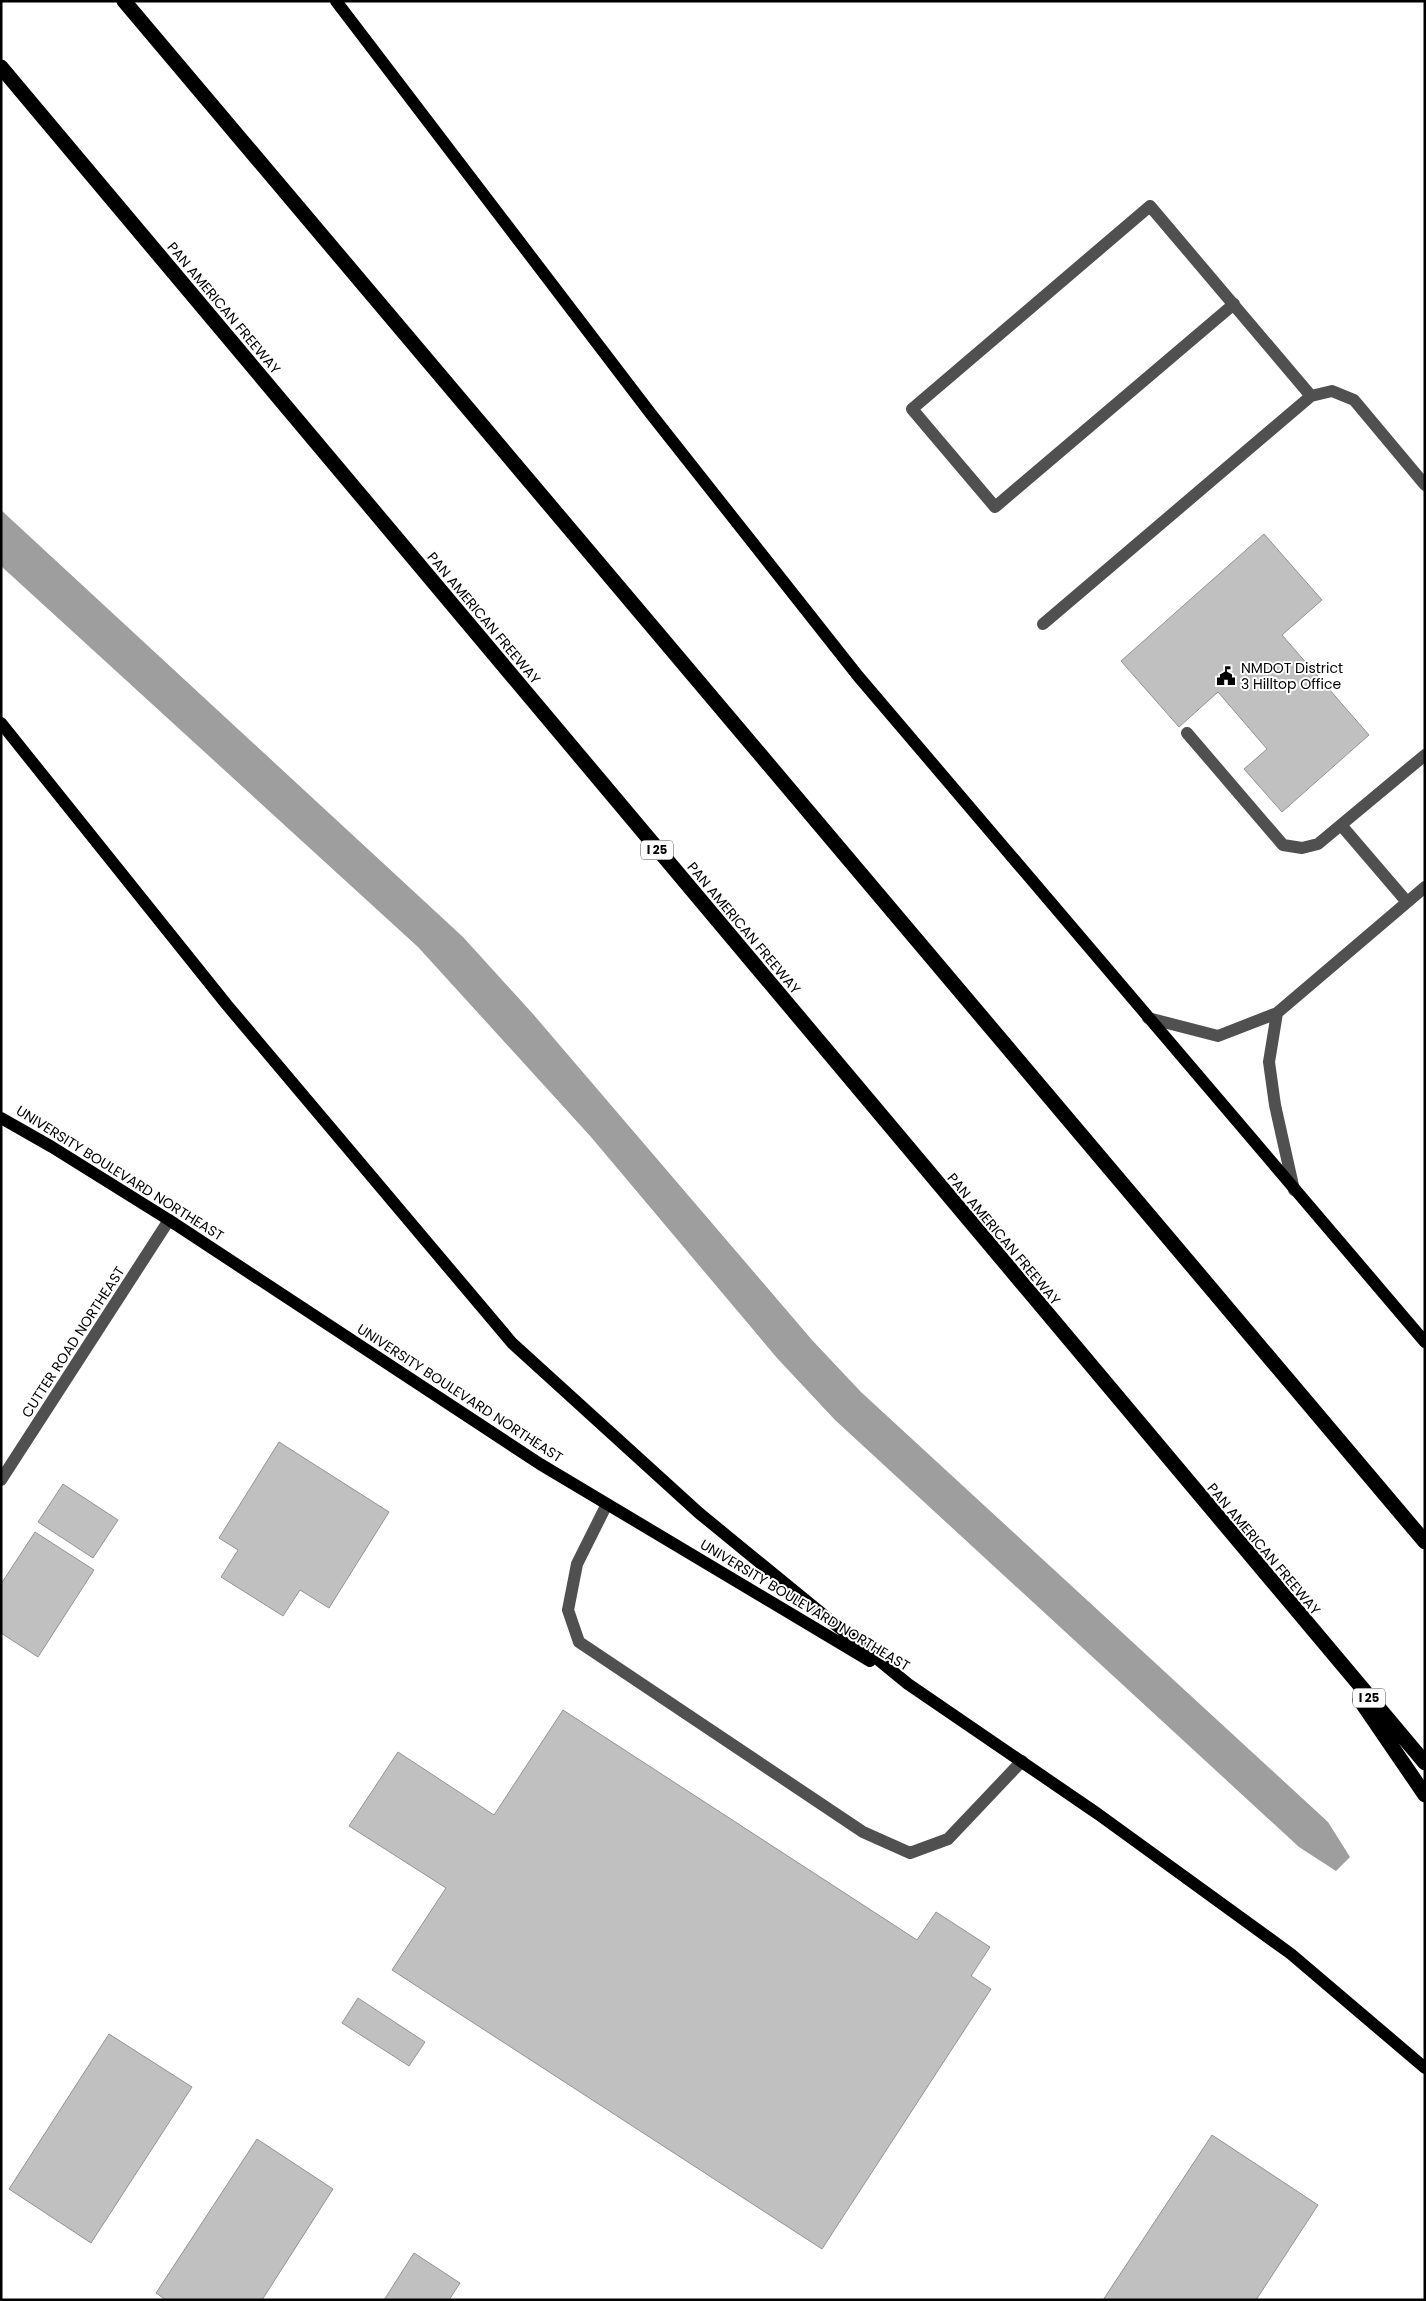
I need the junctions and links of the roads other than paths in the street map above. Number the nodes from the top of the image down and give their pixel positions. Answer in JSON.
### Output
{"nodes":[{"id":1,"x":124,"y":1,"type":"edge"},
{"id":2,"x":336,"y":1,"type":"edge"},
{"id":3,"x":1,"y":67,"type":"edge"},
{"id":4,"x":1234,"y":304,"type":"junction"},
{"id":5,"x":1311,"y":396,"type":"junction"},
{"id":6,"x":1425,"y":485,"type":"edge"},
{"id":7,"x":1043,"y":624,"type":"dead end"},
{"id":8,"x":1,"y":723,"type":"edge"},
{"id":9,"x":1187,"y":733,"type":"dead end"},
{"id":10,"x":1425,"y":755,"type":"edge"},
{"id":11,"x":1341,"y":825,"type":"junction"},
{"id":12,"x":1425,"y":887,"type":"edge"},
{"id":13,"x":1407,"y":902,"type":"junction"},
{"id":14,"x":1277,"y":1013,"type":"junction"},
{"id":15,"x":1148,"y":1018,"type":"junction"},
{"id":16,"x":1,"y":1118,"type":"edge"},
{"id":17,"x":1294,"y":1190,"type":"junction"},
{"id":18,"x":169,"y":1220,"type":"junction"},
{"id":19,"x":1425,"y":1342,"type":"edge"},
{"id":20,"x":1,"y":1480,"type":"edge"},
{"id":21,"x":607,"y":1504,"type":"junction"},
{"id":22,"x":1425,"y":1542,"type":"edge"},
{"id":23,"x":1314,"y":1633,"type":"junction"},
{"id":24,"x":908,"y":1684,"type":"junction"},
{"id":25,"x":1022,"y":1762,"type":"junction"},
{"id":26,"x":1425,"y":1763,"type":"edge"},
{"id":27,"x":1425,"y":1795,"type":"edge"},
{"id":28,"x":1425,"y":2068,"type":"edge"}],
"edges":[{"from":1,"to":22,"type":"highway"},
{"from":2,"to":15,"type":"main road"},
{"from":3,"to":23,"type":"highway","name":"PAN AMERICAN FREEWAY","number":"I 25"},
{"from":4,"to":4,"type":"street"},
{"from":4,"to":5,"type":"street"},
{"from":5,"to":6,"type":"street"},
{"from":5,"to":7,"type":"street"},
{"from":8,"to":24,"type":"main road"},
{"from":9,"to":11,"type":"street"},
{"from":10,"to":11,"type":"street"},
{"from":11,"to":13,"type":"street"},
{"from":12,"to":13,"type":"street"},
{"from":13,"to":14,"type":"street"},
{"from":14,"to":15,"type":"street"},
{"from":14,"to":17,"type":"street"},
{"from":15,"to":17,"type":"main road"},
{"from":16,"to":18,"type":"main road","name":"UNIVERSITY BOULEVARD NORTHEAST"},
{"from":17,"to":19,"type":"main road"},
{"from":18,"to":20,"type":"street","name":"CUTTER ROAD NORTHEAST"},
{"from":18,"to":21,"type":"main road","name":"UNIVERSITY BOULEVARD NORTHEAST"},
{"from":21,"to":24,"type":"main road","name":"UNIVERSITY BOULEVARD NORTHEAST"},
{"from":21,"to":25,"type":"street"},
{"from":23,"to":26,"type":"highway","name":"PAN AMERICAN FREEWAY","number":"I 25"},
{"from":23,"to":27,"type":"highway"},
{"from":24,"to":25,"type":"main road"},
{"from":25,"to":28,"type":"main road"}]}
